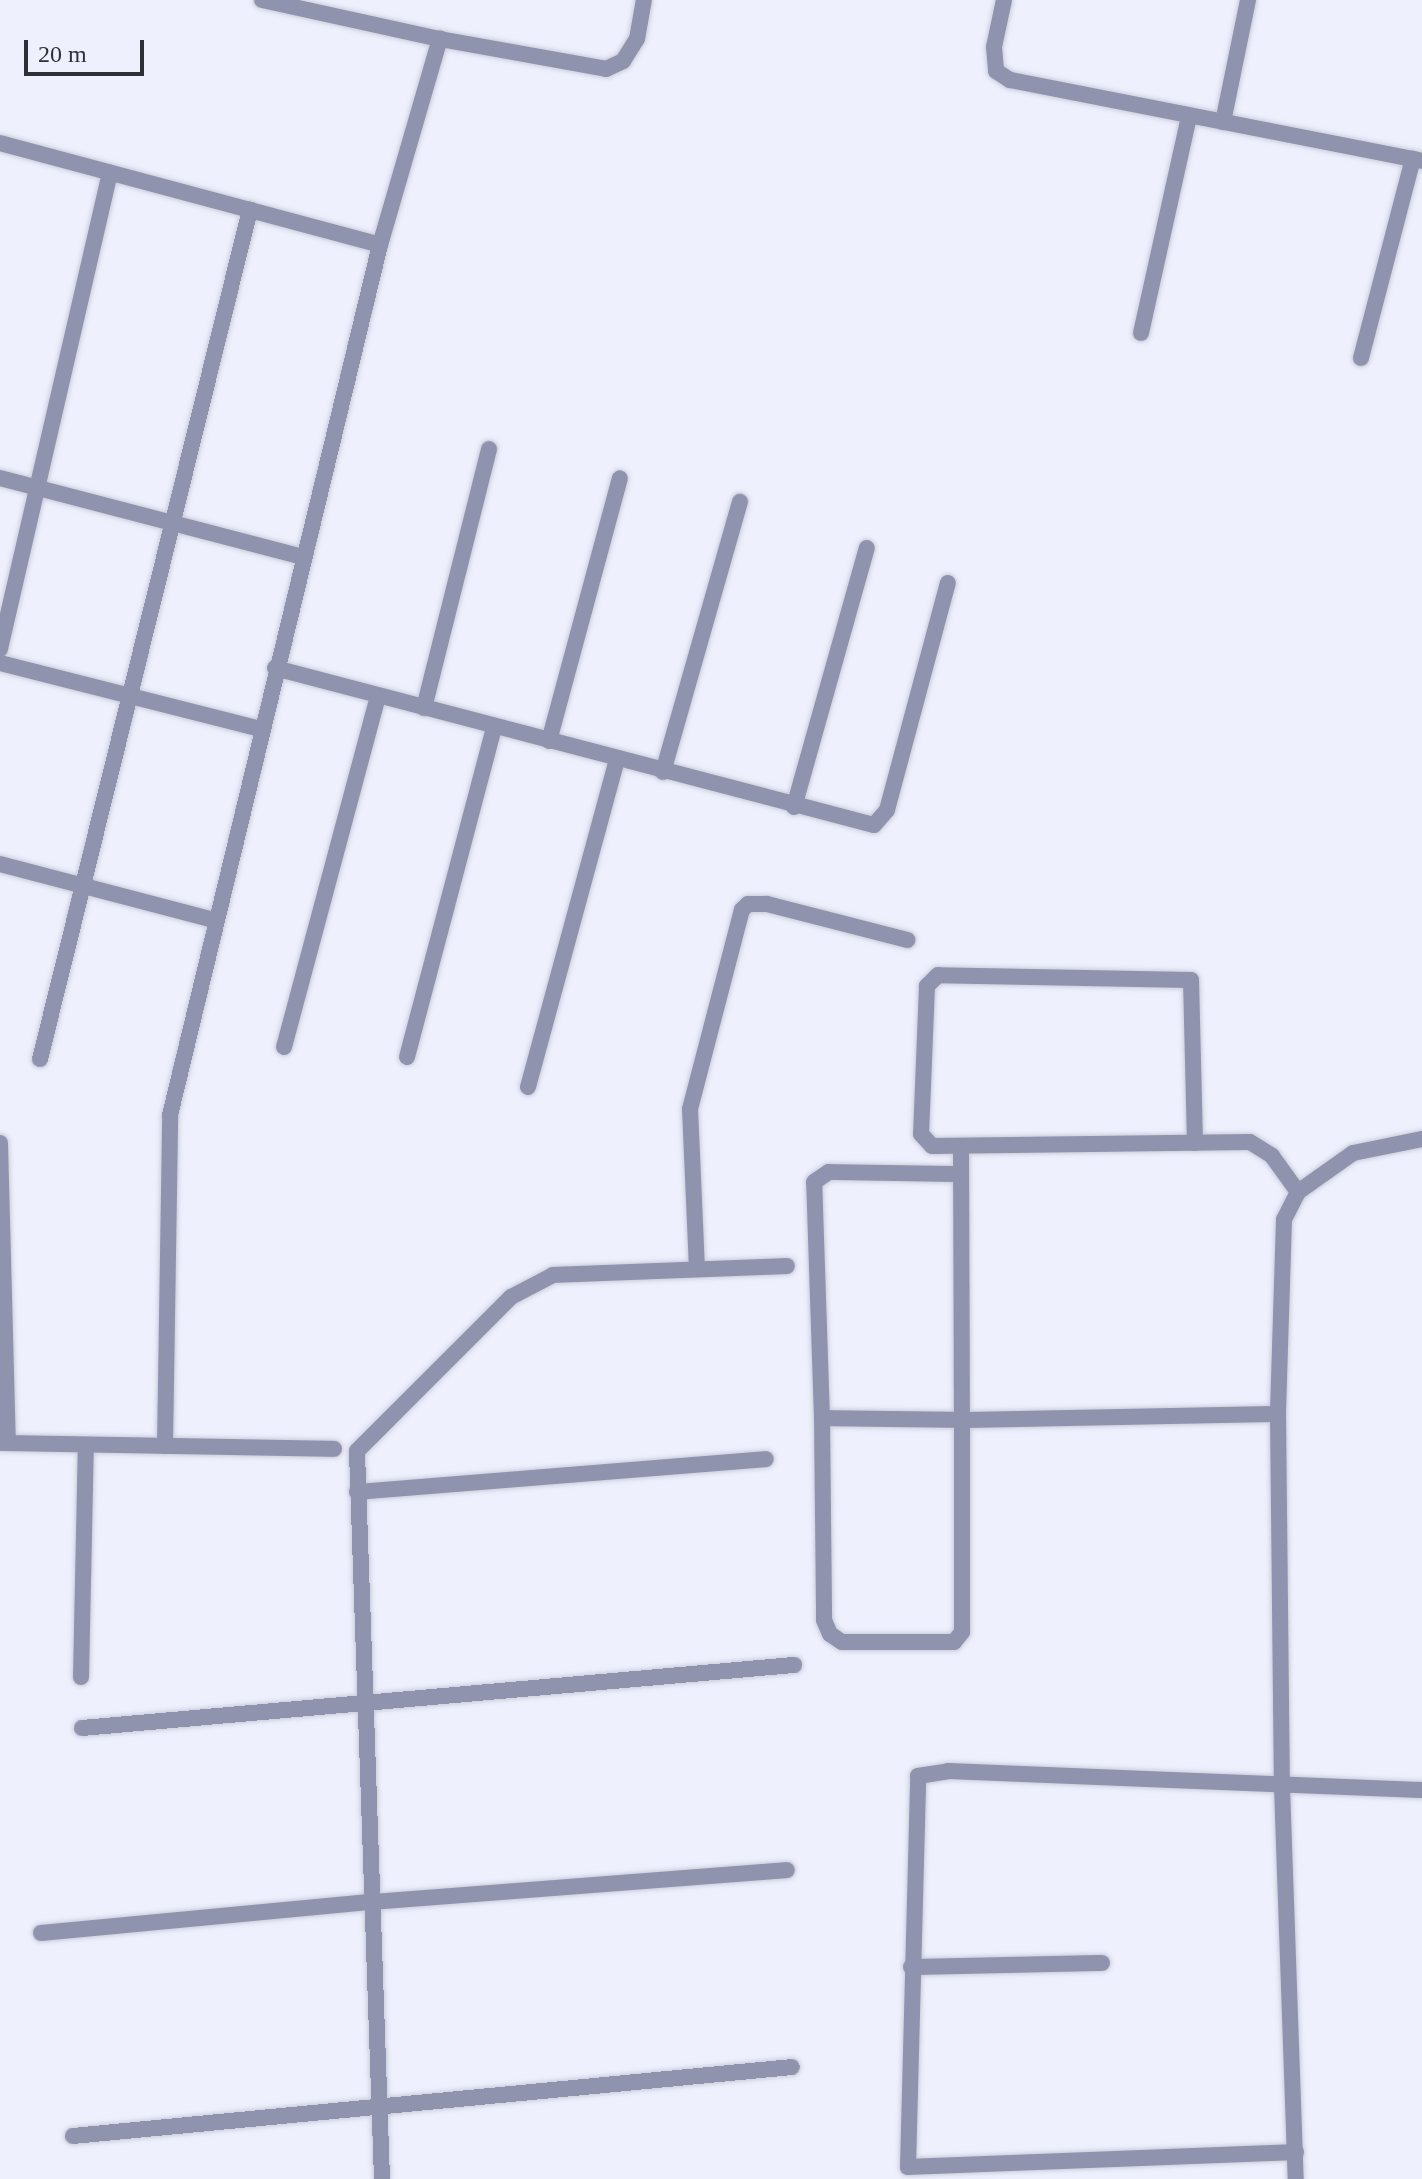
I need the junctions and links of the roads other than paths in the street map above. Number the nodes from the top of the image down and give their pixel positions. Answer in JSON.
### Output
{"nodes":[{"id":1,"x":262,"y":0,"type":"edge"},
{"id":2,"x":644,"y":0,"type":"edge"},
{"id":3,"x":1004,"y":0,"type":"edge"},
{"id":4,"x":1248,"y":0,"type":"edge"},
{"id":5,"x":440,"y":39,"type":"junction"},
{"id":6,"x":1189,"y":116,"type":"junction"},
{"id":7,"x":1223,"y":122,"type":"junction"},
{"id":8,"x":0,"y":143,"type":"edge"},
{"id":9,"x":1417,"y":160,"type":"edge"},
{"id":10,"x":110,"y":173,"type":"junction"},
{"id":11,"x":250,"y":210,"type":"junction"},
{"id":12,"x":380,"y":245,"type":"junction"},
{"id":13,"x":1141,"y":333,"type":"dead end"},
{"id":14,"x":1361,"y":358,"type":"dead end"},
{"id":15,"x":489,"y":449,"type":"dead end"},
{"id":16,"x":0,"y":478,"type":"edge"},
{"id":17,"x":620,"y":478,"type":"dead end"},
{"id":18,"x":37,"y":488,"type":"junction"},
{"id":19,"x":740,"y":502,"type":"dead end"},
{"id":20,"x":173,"y":523,"type":"junction"},
{"id":21,"x":867,"y":548,"type":"dead end"},
{"id":22,"x":303,"y":557,"type":"junction"},
{"id":23,"x":948,"y":583,"type":"dead end"},
{"id":24,"x":0,"y":649,"type":"edge"},
{"id":25,"x":0,"y":663,"type":"edge"},
{"id":26,"x":275,"y":668,"type":"junction"},
{"id":27,"x":129,"y":695,"type":"junction"},
{"id":28,"x":378,"y":696,"type":"junction"},
{"id":29,"x":424,"y":708,"type":"junction"},
{"id":30,"x":494,"y":727,"type":"junction"},
{"id":31,"x":260,"y":729,"type":"junction"},
{"id":32,"x":549,"y":741,"type":"junction"},
{"id":33,"x":617,"y":759,"type":"junction"},
{"id":34,"x":663,"y":772,"type":"junction"},
{"id":35,"x":794,"y":807,"type":"junction"},
{"id":36,"x":0,"y":864,"type":"edge"},
{"id":37,"x":79,"y":885,"type":"junction"},
{"id":38,"x":213,"y":920,"type":"junction"},
{"id":39,"x":907,"y":940,"type":"dead end"},
{"id":40,"x":284,"y":1047,"type":"dead end"},
{"id":41,"x":407,"y":1057,"type":"dead end"},
{"id":42,"x":40,"y":1059,"type":"dead end"},
{"id":43,"x":528,"y":1087,"type":"dead end"},
{"id":44,"x":1422,"y":1139,"type":"edge"},
{"id":45,"x":0,"y":1143,"type":"edge"},
{"id":46,"x":1195,"y":1143,"type":"junction"},
{"id":47,"x":961,"y":1146,"type":"junction"},
{"id":48,"x":961,"y":1174,"type":"junction"},
{"id":49,"x":1298,"y":1192,"type":"junction"},
{"id":50,"x":787,"y":1266,"type":"dead end"},
{"id":51,"x":697,"y":1269,"type":"junction"},
{"id":52,"x":1278,"y":1414,"type":"junction"},
{"id":53,"x":822,"y":1418,"type":"junction"},
{"id":54,"x":962,"y":1420,"type":"junction"},
{"id":55,"x":4,"y":1443,"type":"edge"},
{"id":56,"x":86,"y":1445,"type":"junction"},
{"id":57,"x":165,"y":1446,"type":"junction"},
{"id":58,"x":334,"y":1449,"type":"dead end"},
{"id":59,"x":766,"y":1459,"type":"dead end"},
{"id":60,"x":357,"y":1492,"type":"junction"},
{"id":61,"x":794,"y":1665,"type":"dead end"},
{"id":62,"x":81,"y":1677,"type":"dead end"},
{"id":63,"x":364,"y":1702,"type":"junction"},
{"id":64,"x":82,"y":1728,"type":"dead end"},
{"id":65,"x":1282,"y":1787,"type":"junction"},
{"id":66,"x":1422,"y":1790,"type":"edge"},
{"id":67,"x":787,"y":1870,"type":"dead end"},
{"id":68,"x":372,"y":1902,"type":"junction"},
{"id":69,"x":41,"y":1933,"type":"dead end"},
{"id":70,"x":1102,"y":1963,"type":"dead end"},
{"id":71,"x":911,"y":1967,"type":"junction"},
{"id":72,"x":792,"y":2067,"type":"dead end"},
{"id":73,"x":378,"y":2109,"type":"junction"},
{"id":74,"x":73,"y":2136,"type":"dead end"},
{"id":75,"x":1296,"y":2152,"type":"junction"},
{"id":76,"x":1074,"y":2171,"type":"edge"},
{"id":77,"x":904,"y":2173,"type":"edge"},
{"id":78,"x":382,"y":2179,"type":"edge"},
{"id":79,"x":1296,"y":2179,"type":"edge"}],
"edges":[{"from":1,"to":5,"type":"street"},
{"from":2,"to":5,"type":"street"},
{"from":3,"to":6,"type":"street"},
{"from":4,"to":7,"type":"street"},
{"from":5,"to":12,"type":"street"},
{"from":6,"to":7,"type":"street"},
{"from":6,"to":13,"type":"street"},
{"from":7,"to":9,"type":"street"},
{"from":8,"to":10,"type":"street"},
{"from":9,"to":14,"type":"street"},
{"from":10,"to":11,"type":"street"},
{"from":10,"to":18,"type":"street"},
{"from":11,"to":12,"type":"street"},
{"from":11,"to":20,"type":"street"},
{"from":12,"to":22,"type":"street"},
{"from":15,"to":29,"type":"street"},
{"from":16,"to":18,"type":"street"},
{"from":17,"to":32,"type":"street"},
{"from":18,"to":20,"type":"street"},
{"from":18,"to":24,"type":"street"},
{"from":19,"to":34,"type":"street"},
{"from":20,"to":22,"type":"street"},
{"from":20,"to":27,"type":"street"},
{"from":21,"to":35,"type":"street"},
{"from":22,"to":26,"type":"street"},
{"from":23,"to":35,"type":"street"},
{"from":25,"to":27,"type":"street"},
{"from":26,"to":28,"type":"street"},
{"from":26,"to":31,"type":"street"},
{"from":27,"to":31,"type":"street"},
{"from":27,"to":37,"type":"street"},
{"from":28,"to":29,"type":"street"},
{"from":28,"to":40,"type":"street"},
{"from":29,"to":30,"type":"street"},
{"from":30,"to":32,"type":"street"},
{"from":30,"to":41,"type":"street"},
{"from":31,"to":38,"type":"street"},
{"from":32,"to":33,"type":"street"},
{"from":33,"to":34,"type":"street"},
{"from":33,"to":43,"type":"street"},
{"from":34,"to":35,"type":"street"},
{"from":36,"to":37,"type":"street"},
{"from":37,"to":38,"type":"street"},
{"from":37,"to":42,"type":"street"},
{"from":38,"to":57,"type":"street"},
{"from":39,"to":51,"type":"street"},
{"from":44,"to":49,"type":"street"},
{"from":45,"to":55,"type":"street"},
{"from":46,"to":47,"type":"street"},
{"from":46,"to":47,"type":"street"},
{"from":46,"to":49,"type":"street"},
{"from":47,"to":48,"type":"street"},
{"from":48,"to":53,"type":"street"},
{"from":48,"to":54,"type":"street"},
{"from":49,"to":52,"type":"street"},
{"from":50,"to":51,"type":"street"},
{"from":51,"to":60,"type":"street"},
{"from":52,"to":54,"type":"street"},
{"from":52,"to":65,"type":"street"},
{"from":53,"to":54,"type":"street"},
{"from":53,"to":54,"type":"street"},
{"from":55,"to":56,"type":"street"},
{"from":56,"to":57,"type":"street"},
{"from":56,"to":62,"type":"street"},
{"from":57,"to":58,"type":"street"},
{"from":59,"to":60,"type":"street"},
{"from":60,"to":63,"type":"street"},
{"from":61,"to":63,"type":"street"},
{"from":63,"to":64,"type":"street"},
{"from":63,"to":68,"type":"street"},
{"from":65,"to":66,"type":"street"},
{"from":65,"to":71,"type":"street"},
{"from":65,"to":75,"type":"street"},
{"from":67,"to":68,"type":"street"},
{"from":68,"to":69,"type":"street"},
{"from":68,"to":73,"type":"street"},
{"from":70,"to":71,"type":"street"},
{"from":71,"to":77,"type":"street"},
{"from":72,"to":73,"type":"street"},
{"from":73,"to":74,"type":"street"},
{"from":73,"to":78,"type":"street"},
{"from":75,"to":76,"type":"street"},
{"from":75,"to":79,"type":"street"},
{"from":76,"to":77,"type":"street"}]}
